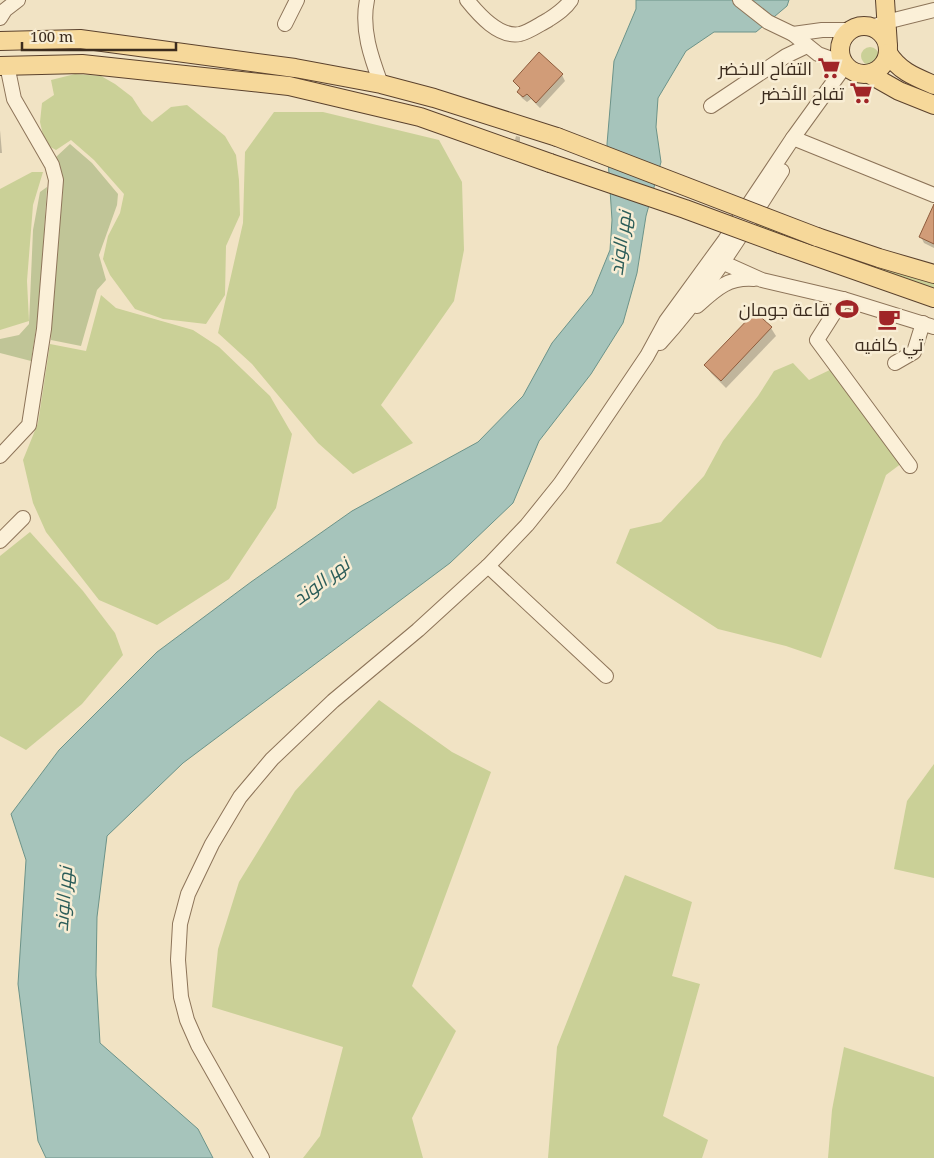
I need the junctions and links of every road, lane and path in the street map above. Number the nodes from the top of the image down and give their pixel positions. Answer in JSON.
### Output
{"nodes":[{"id":1,"x":18,"y":0,"type":"edge"},
{"id":2,"x":367,"y":0,"type":"edge"},
{"id":3,"x":467,"y":0,"type":"edge"},
{"id":4,"x":571,"y":0,"type":"edge"},
{"id":5,"x":740,"y":0,"type":"edge"},
{"id":6,"x":875,"y":0,"type":"edge"},
{"id":7,"x":885,"y":0,"type":"edge"},
{"id":8,"x":294,"y":1,"type":"edge"},
{"id":9,"x":934,"y":10,"type":"edge"},
{"id":10,"x":0,"y":18,"type":"edge"},
{"id":11,"x":286,"y":24,"type":"dead end"},
{"id":12,"x":869,"y":26,"type":"junction"},
{"id":13,"x":793,"y":34,"type":"junction"},
{"id":14,"x":3,"y":39,"type":"edge"},
{"id":15,"x":73,"y":40,"type":"junction"},
{"id":16,"x":807,"y":46,"type":"junction"},
{"id":17,"x":888,"y":49,"type":"junction"},
{"id":18,"x":71,"y":64,"type":"junction"},
{"id":19,"x":4,"y":65,"type":"edge"},
{"id":20,"x":852,"y":69,"type":"junction"},
{"id":21,"x":381,"y":84,"type":"junction"},
{"id":22,"x":934,"y":85,"type":"edge"},
{"id":23,"x":934,"y":105,"type":"edge"},
{"id":24,"x":711,"y":106,"type":"dead end"},
{"id":25,"x":797,"y":140,"type":"junction"},
{"id":26,"x":934,"y":195,"type":"edge"},
{"id":27,"x":717,"y":260,"type":"junction"},
{"id":28,"x":934,"y":274,"type":"edge"},
{"id":29,"x":762,"y":280,"type":"junction"},
{"id":30,"x":934,"y":298,"type":"edge"},
{"id":31,"x":843,"y":299,"type":"junction"},
{"id":32,"x":929,"y":325,"type":"edge"},
{"id":33,"x":675,"y":327,"type":"junction"},
{"id":34,"x":647,"y":356,"type":"junction"},
{"id":35,"x":895,"y":363,"type":"dead end"},
{"id":36,"x":0,"y":456,"type":"edge"},
{"id":37,"x":910,"y":466,"type":"dead end"},
{"id":38,"x":24,"y":518,"type":"dead end"},
{"id":39,"x":0,"y":541,"type":"edge"},
{"id":40,"x":488,"y":566,"type":"junction"},
{"id":41,"x":606,"y":676,"type":"dead end"},
{"id":42,"x":262,"y":1158,"type":"edge"}],
"edges":[{"from":1,"to":10,"type":"street"},
{"from":2,"to":21,"type":"street"},
{"from":3,"to":4,"type":"street"},
{"from":5,"to":13,"type":"street"},
{"from":6,"to":12,"type":"main road"},
{"from":7,"to":12,"type":"main road"},
{"from":8,"to":11,"type":"street"},
{"from":9,"to":12,"type":"street"},
{"from":12,"to":13,"type":"street"},
{"from":12,"to":17,"type":"main road"},
{"from":12,"to":20,"type":"main road"},
{"from":13,"to":16,"type":"street"},
{"from":14,"to":15,"type":"main road"},
{"from":15,"to":18,"type":"main road"},
{"from":15,"to":21,"type":"main road"},
{"from":16,"to":20,"type":"street"},
{"from":16,"to":24,"type":"street"},
{"from":17,"to":20,"type":"main road"},
{"from":17,"to":22,"type":"main road"},
{"from":18,"to":19,"type":"main road"},
{"from":18,"to":30,"type":"main road","bridge":true},
{"from":19,"to":36,"type":"street"},
{"from":20,"to":23,"type":"main road"},
{"from":20,"to":25,"type":"street"},
{"from":21,"to":28,"type":"main road","bridge":true},
{"from":25,"to":26,"type":"street"},
{"from":25,"to":27,"type":"street"},
{"from":27,"to":29,"type":"street"},
{"from":27,"to":33,"type":"street"},
{"from":27,"to":34,"type":"street"},
{"from":29,"to":31,"type":"street"},
{"from":29,"to":33,"type":"street"},
{"from":31,"to":32,"type":"street"},
{"from":31,"to":37,"type":"street"},
{"from":32,"to":35,"type":"street"},
{"from":33,"to":34,"type":"street"},
{"from":34,"to":40,"type":"street"},
{"from":38,"to":39,"type":"street"},
{"from":40,"to":41,"type":"street"},
{"from":40,"to":42,"type":"street"}]}
